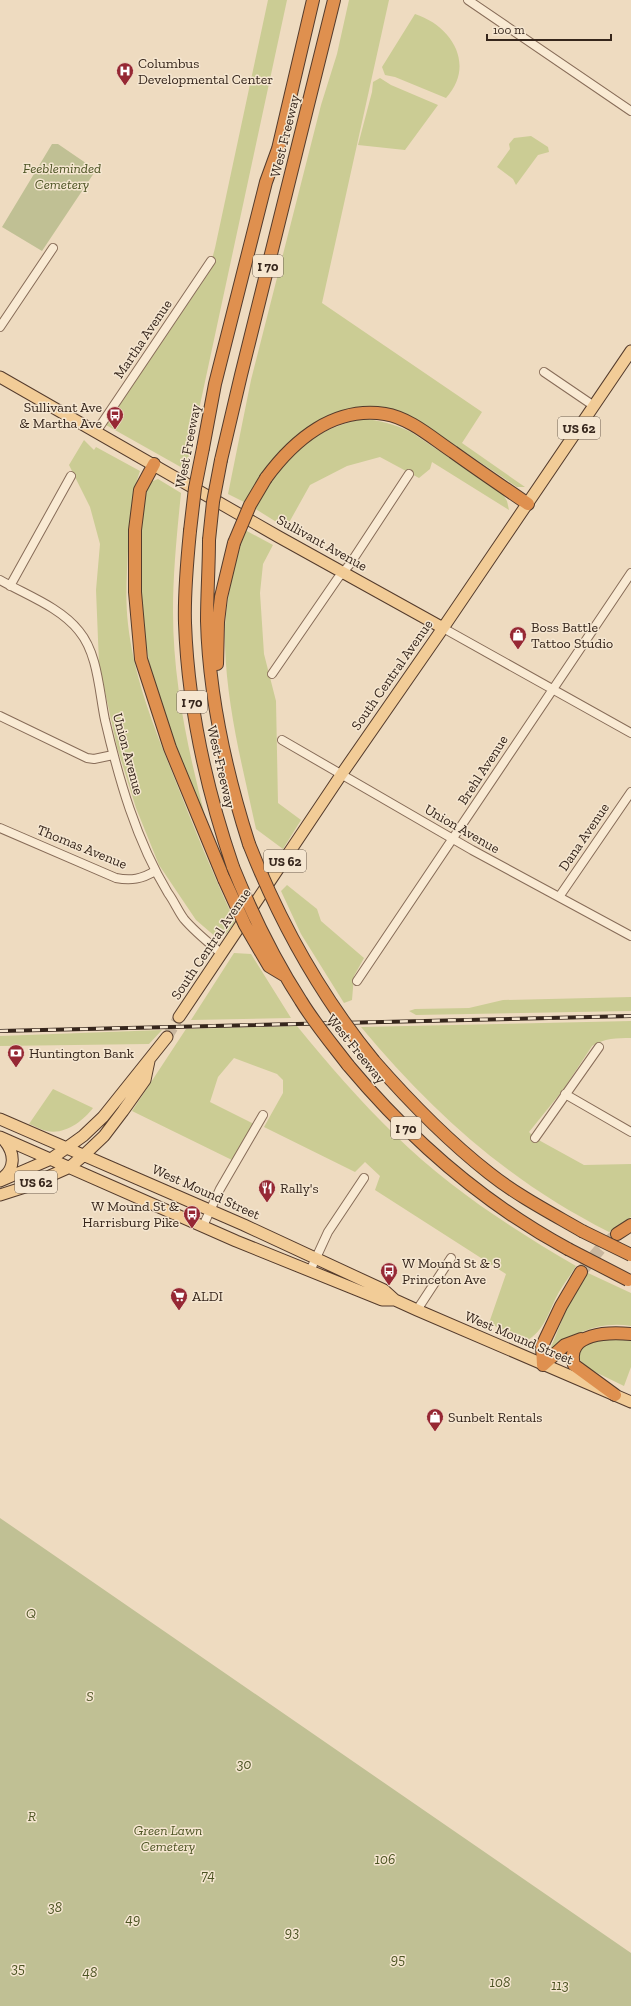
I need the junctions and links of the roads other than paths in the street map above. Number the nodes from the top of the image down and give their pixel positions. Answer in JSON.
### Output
{"nodes":[{"id":1,"x":313,"y":0,"type":"edge"},
{"id":2,"x":334,"y":0,"type":"edge"},
{"id":3,"x":468,"y":0,"type":"edge"},
{"id":4,"x":631,"y":111,"type":"edge"},
{"id":5,"x":53,"y":248,"type":"dead end"},
{"id":6,"x":211,"y":261,"type":"dead end"},
{"id":7,"x":0,"y":326,"type":"edge"},
{"id":8,"x":631,"y":351,"type":"edge"},
{"id":9,"x":544,"y":372,"type":"dead end"},
{"id":10,"x":0,"y":377,"type":"edge"},
{"id":11,"x":594,"y":406,"type":"junction"},
{"id":12,"x":96,"y":432,"type":"junction"},
{"id":13,"x":154,"y":464,"type":"junction"},
{"id":14,"x":409,"y":474,"type":"dead end"},
{"id":15,"x":71,"y":476,"type":"dead end"},
{"id":16,"x":528,"y":504,"type":"junction"},
{"id":17,"x":343,"y":572,"type":"junction"},
{"id":18,"x":631,"y":573,"type":"edge"},
{"id":19,"x":0,"y":580,"type":"edge"},
{"id":20,"x":10,"y":586,"type":"junction"},
{"id":21,"x":443,"y":628,"type":"junction"},
{"id":22,"x":272,"y":674,"type":"dead end"},
{"id":23,"x":553,"y":689,"type":"junction"},
{"id":24,"x":214,"y":699,"type":"junction"},
{"id":25,"x":0,"y":716,"type":"edge"},
{"id":26,"x":631,"y":733,"type":"edge"},
{"id":27,"x":282,"y":740,"type":"dead end"},
{"id":28,"x":113,"y":755,"type":"junction"},
{"id":29,"x":341,"y":775,"type":"junction"},
{"id":30,"x":631,"y":792,"type":"edge"},
{"id":31,"x":0,"y":828,"type":"edge"},
{"id":32,"x":453,"y":839,"type":"junction"},
{"id":33,"x":155,"y":871,"type":"junction"},
{"id":34,"x":559,"y":897,"type":"junction"},
{"id":35,"x":631,"y":936,"type":"edge"},
{"id":36,"x":222,"y":954,"type":"junction"},
{"id":37,"x":286,"y":976,"type":"junction"},
{"id":38,"x":357,"y":981,"type":"dead end"},
{"id":39,"x":179,"y":1017,"type":"tunnel mouth"},
{"id":40,"x":167,"y":1037,"type":"tunnel mouth"},
{"id":41,"x":599,"y":1047,"type":"dead end"},
{"id":42,"x":149,"y":1060,"type":"junction"},
{"id":43,"x":565,"y":1094,"type":"junction"},
{"id":44,"x":263,"y":1115,"type":"dead end"},
{"id":45,"x":0,"y":1119,"type":"edge"},
{"id":46,"x":631,"y":1132,"type":"edge"},
{"id":47,"x":1,"y":1138,"type":"edge"},
{"id":48,"x":535,"y":1138,"type":"dead end"},
{"id":49,"x":66,"y":1148,"type":"junction"},
{"id":50,"x":84,"y":1155,"type":"junction"},
{"id":51,"x":51,"y":1159,"type":"junction"},
{"id":52,"x":70,"y":1167,"type":"junction"},
{"id":53,"x":364,"y":1178,"type":"dead end"},
{"id":54,"x":0,"y":1180,"type":"edge"},
{"id":55,"x":0,"y":1196,"type":"edge"},
{"id":56,"x":210,"y":1210,"type":"junction"},
{"id":57,"x":631,"y":1225,"type":"edge"},
{"id":58,"x":203,"y":1226,"type":"junction"},
{"id":59,"x":617,"y":1234,"type":"tunnel mouth"},
{"id":60,"x":631,"y":1255,"type":"edge"},
{"id":61,"x":316,"y":1258,"type":"junction"},
{"id":62,"x":451,"y":1258,"type":"dead end"},
{"id":63,"x":310,"y":1271,"type":"junction"},
{"id":64,"x":581,"y":1272,"type":"tunnel mouth"},
{"id":65,"x":629,"y":1281,"type":"edge"},
{"id":66,"x":395,"y":1300,"type":"junction"},
{"id":67,"x":417,"y":1310,"type":"junction"},
{"id":68,"x":631,"y":1334,"type":"edge"},
{"id":69,"x":587,"y":1338,"type":"junction"},
{"id":70,"x":543,"y":1365,"type":"junction"},
{"id":71,"x":615,"y":1395,"type":"junction"},
{"id":72,"x":631,"y":1402,"type":"edge"}],
"edges":[{"from":1,"to":37,"type":"highway","name":"West Freeway","number":"I 70","bridge":true},
{"from":2,"to":24,"type":"highway","name":"West Freeway","number":"I 70","bridge":true},
{"from":3,"to":4,"type":"street"},
{"from":5,"to":7,"type":"street"},
{"from":6,"to":12,"type":"street","name":"Martha Avenue"},
{"from":8,"to":11,"type":"main road","name":"South Central Avenue","number":"US 62"},
{"from":9,"to":11,"type":"street"},
{"from":10,"to":12,"type":"main road","name":"Sullivant Avenue"},
{"from":11,"to":16,"type":"main road","name":"South Central Avenue","number":"US 62"},
{"from":12,"to":13,"type":"main road","name":"Sullivant Avenue"},
{"from":13,"to":17,"type":"main road","name":"Sullivant Avenue"},
{"from":13,"to":37,"type":"highway","bridge":true},
{"from":14,"to":17,"type":"street"},
{"from":15,"to":20,"type":"street"},
{"from":16,"to":21,"type":"main road","name":"South Central Avenue","number":"US 62"},
{"from":16,"to":24,"type":"highway","bridge":true},
{"from":17,"to":21,"type":"main road","name":"Sullivant Avenue"},
{"from":17,"to":22,"type":"street"},
{"from":18,"to":23,"type":"street","name":"Brehl Avenue"},
{"from":19,"to":20,"type":"street","name":"Union Avenue"},
{"from":20,"to":28,"type":"street","name":"Union Avenue"},
{"from":21,"to":23,"type":"street","name":"Sullivant Avenue"},
{"from":21,"to":29,"type":"main road","name":"South Central Avenue","number":"US 62"},
{"from":23,"to":26,"type":"street","name":"Sullivant Avenue"},
{"from":23,"to":32,"type":"street","name":"Brehl Avenue"},
{"from":24,"to":60,"type":"highway","name":"West Freeway","number":"I 70","bridge":true},
{"from":25,"to":28,"type":"street"},
{"from":27,"to":29,"type":"street","name":"Union Avenue"},
{"from":28,"to":33,"type":"street","name":"Union Avenue"},
{"from":29,"to":32,"type":"street","name":"Union Avenue"},
{"from":29,"to":36,"type":"main road","name":"South Central Avenue","number":"US 62"},
{"from":30,"to":34,"type":"street","name":"Dana Avenue"},
{"from":31,"to":33,"type":"street","name":"Thomas Avenue"},
{"from":32,"to":34,"type":"street","name":"Union Avenue"},
{"from":32,"to":38,"type":"street","name":"Brehl Avenue"},
{"from":33,"to":36,"type":"street","name":"Union Avenue"},
{"from":34,"to":35,"type":"street","name":"Union Avenue"},
{"from":36,"to":39,"type":"main road","name":"South Central Avenue","number":"US 62"},
{"from":37,"to":65,"type":"highway","name":"West Freeway","number":"I 70","bridge":true},
{"from":40,"to":42,"type":"main road","number":"US 62"},
{"from":41,"to":43,"type":"street"},
{"from":42,"to":49,"type":"main road","number":"US 62"},
{"from":42,"to":50,"type":"main road","number":"US 62"},
{"from":43,"to":46,"type":"street"},
{"from":43,"to":48,"type":"street"},
{"from":44,"to":56,"type":"street"},
{"from":45,"to":49,"type":"main road","name":"West Mound Street"},
{"from":47,"to":51,"type":"main road","name":"West Mound Street"},
{"from":47,"to":54,"type":"main road"},
{"from":49,"to":50,"type":"main road","name":"West Mound Street"},
{"from":49,"to":51,"type":"main road","number":"US 62"},
{"from":50,"to":52,"type":"main road","number":"US 62"},
{"from":50,"to":56,"type":"main road","name":"West Mound Street"},
{"from":51,"to":52,"type":"main road","name":"West Mound Street"},
{"from":51,"to":54,"type":"main road","number":"US 62"},
{"from":52,"to":55,"type":"main road","number":"US 62"},
{"from":52,"to":58,"type":"main road","name":"West Mound Street"},
{"from":53,"to":61,"type":"street"},
{"from":56,"to":58,"type":"street"},
{"from":56,"to":61,"type":"main road","name":"West Mound Street"},
{"from":57,"to":59,"type":"highway"},
{"from":58,"to":63,"type":"main road","name":"West Mound Street"},
{"from":61,"to":63,"type":"street"},
{"from":61,"to":66,"type":"main road","name":"West Mound Street"},
{"from":62,"to":67,"type":"street"},
{"from":63,"to":66,"type":"main road","name":"West Mound Street"},
{"from":64,"to":70,"type":"highway"},
{"from":66,"to":67,"type":"main road","name":"West Mound Street"},
{"from":67,"to":70,"type":"main road","name":"West Mound Street"},
{"from":68,"to":69,"type":"highway"},
{"from":69,"to":70,"type":"highway"},
{"from":69,"to":71,"type":"highway"},
{"from":70,"to":71,"type":"main road","name":"West Mound Street"},
{"from":71,"to":72,"type":"main road","name":"West Mound Street"}]}
